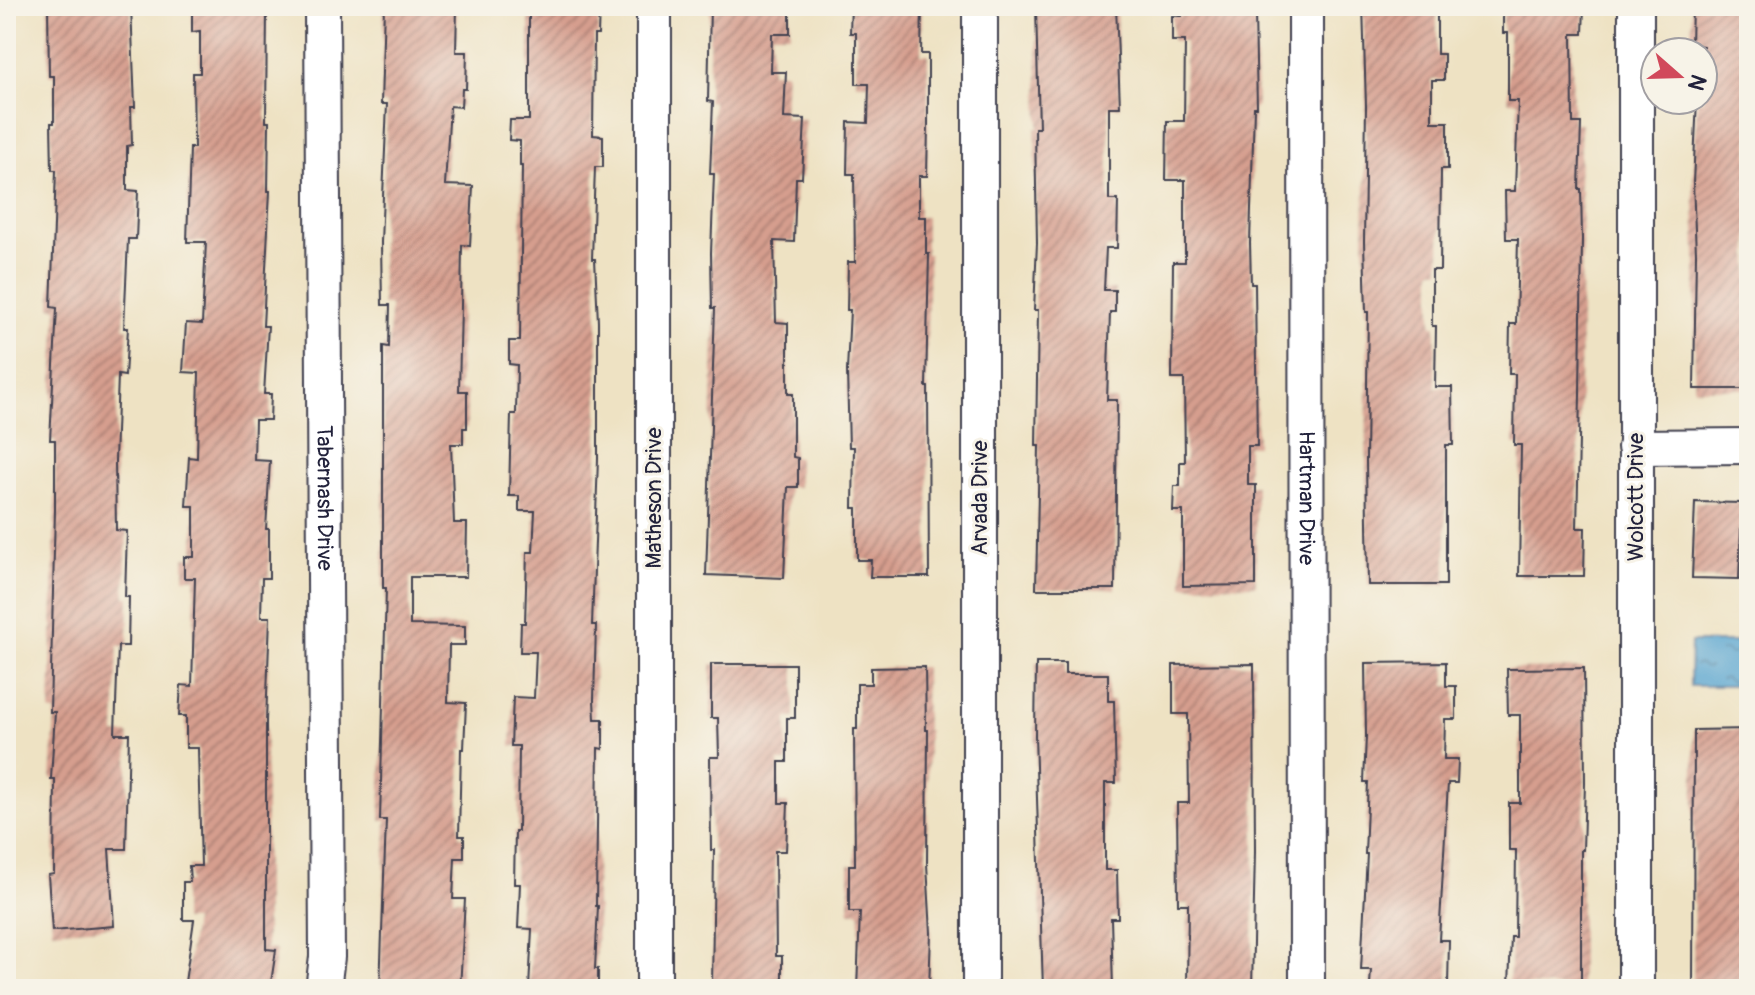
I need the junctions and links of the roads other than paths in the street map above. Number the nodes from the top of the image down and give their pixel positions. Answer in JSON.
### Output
{"nodes":[{"id":1,"x":322,"y":6,"type":"edge"},
{"id":2,"x":654,"y":6,"type":"edge"},
{"id":3,"x":980,"y":6,"type":"edge"},
{"id":4,"x":1306,"y":6,"type":"edge"},
{"id":5,"x":1636,"y":6,"type":"edge"},
{"id":6,"x":1749,"y":446,"type":"edge"},
{"id":7,"x":1635,"y":447,"type":"junction"},
{"id":8,"x":323,"y":989,"type":"edge"},
{"id":9,"x":654,"y":989,"type":"edge"},
{"id":10,"x":980,"y":989,"type":"edge"},
{"id":11,"x":1307,"y":989,"type":"edge"},
{"id":12,"x":1636,"y":989,"type":"edge"}],
"edges":[{"from":1,"to":8,"type":"street","name":"Tabernash Drive"},
{"from":2,"to":9,"type":"street","name":"Matheson Drive"},
{"from":3,"to":10,"type":"street","name":"Arvada Drive"},
{"from":4,"to":11,"type":"street","name":"Hartman Drive"},
{"from":5,"to":7,"type":"street","name":"Wolcott Drive"},
{"from":6,"to":7,"type":"street"},
{"from":7,"to":12,"type":"street","name":"Wolcott Drive"}]}
